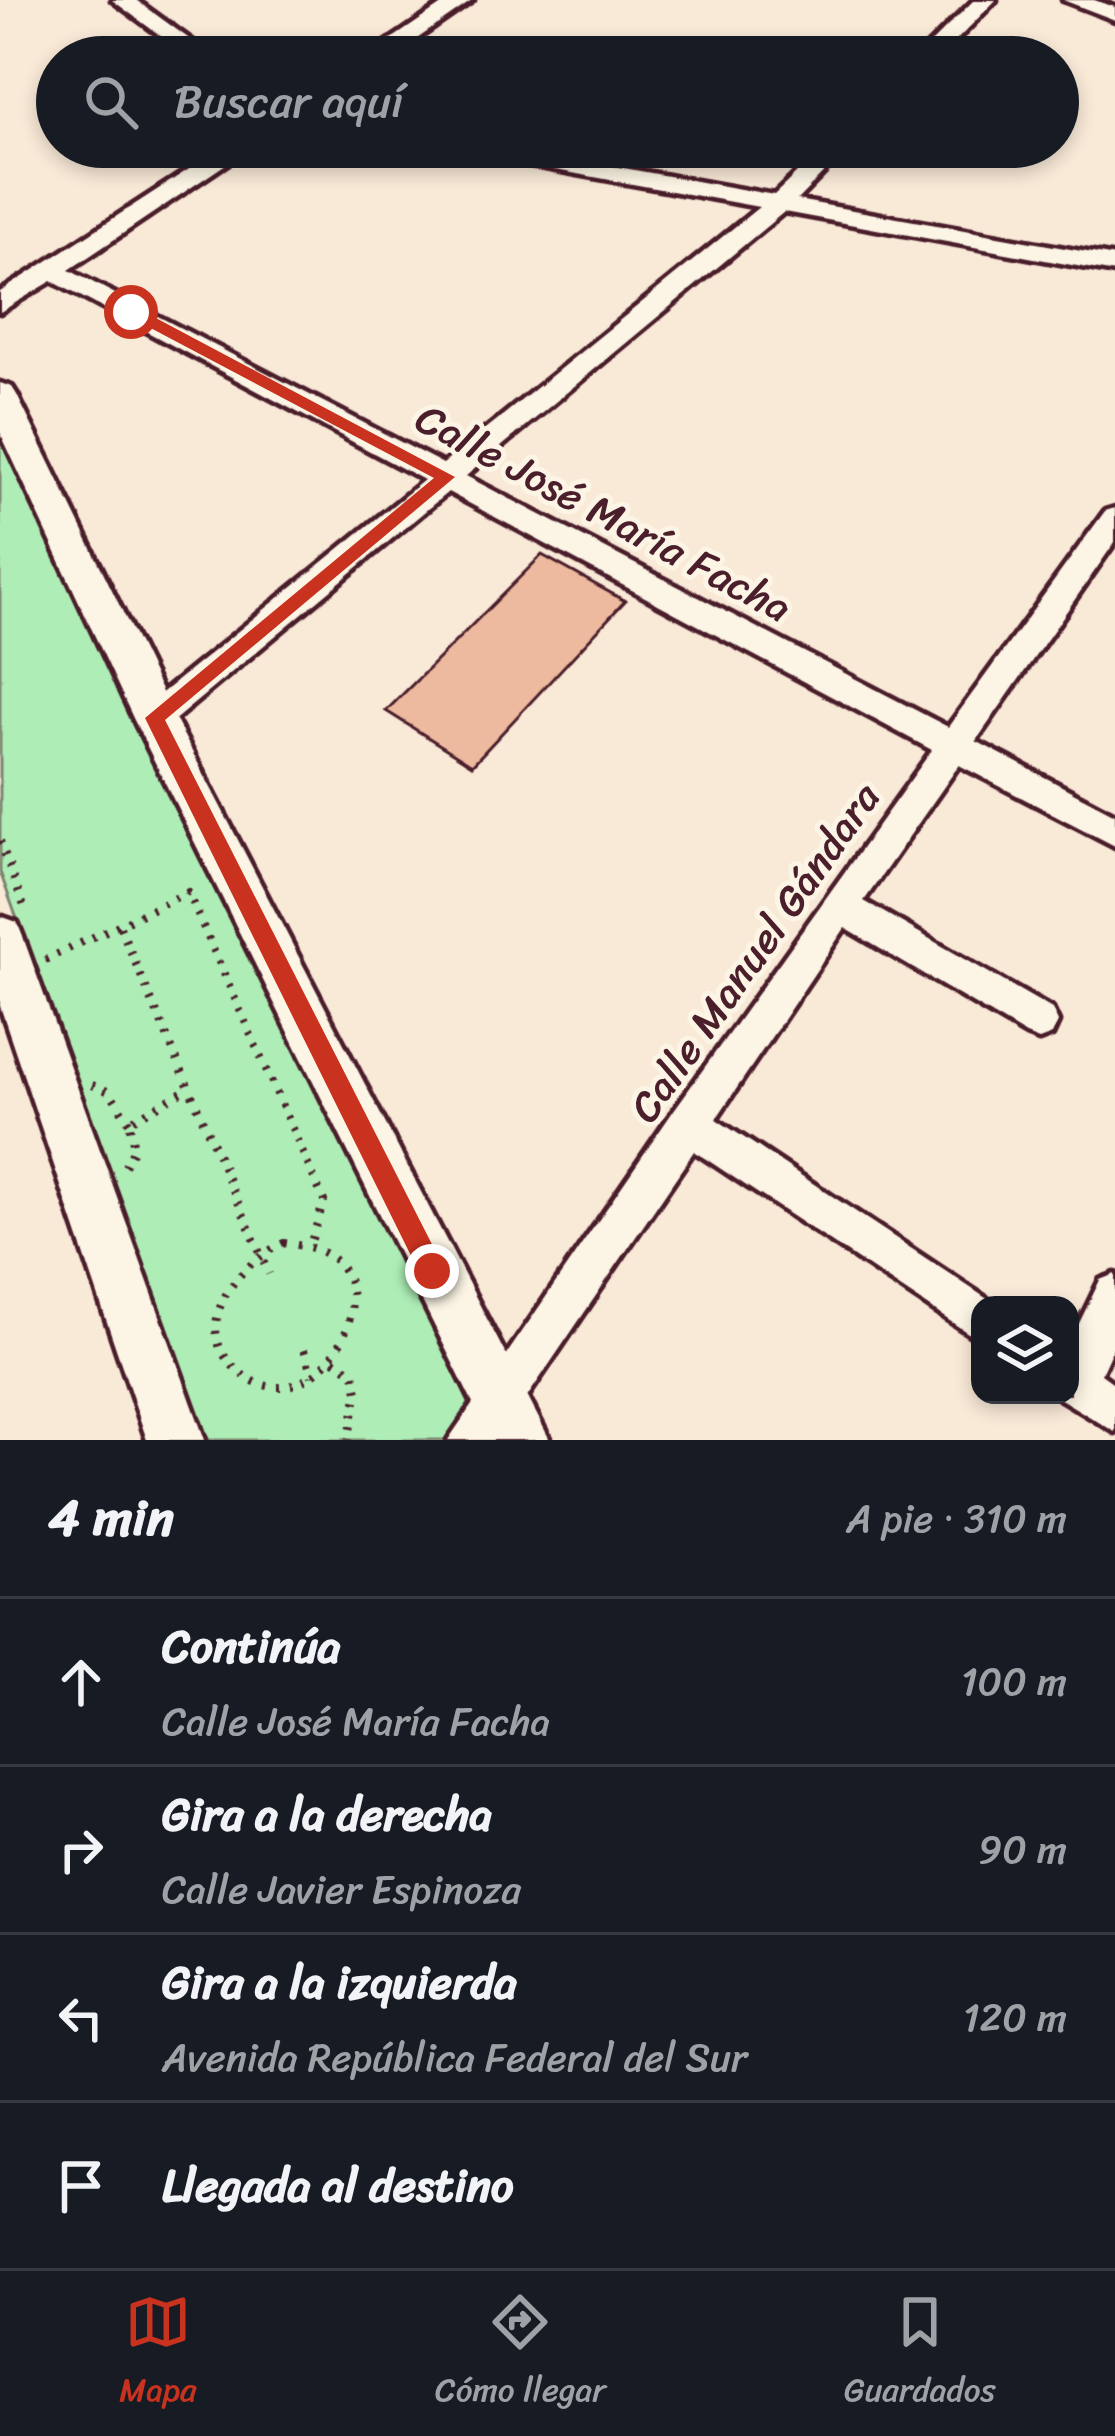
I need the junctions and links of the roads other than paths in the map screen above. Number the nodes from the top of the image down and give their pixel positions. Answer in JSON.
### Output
{"nodes":[{"id":1,"x":122,"y":0,"type":"edge"},
{"id":2,"x":463,"y":0,"type":"edge"},
{"id":3,"x":986,"y":0,"type":"edge"},
{"id":4,"x":1073,"y":0,"type":"edge"},
{"id":5,"x":1115,"y":14,"type":"edge"},
{"id":6,"x":173,"y":36,"type":"edge"},
{"id":7,"x":408,"y":36,"type":"edge"},
{"id":8,"x":949,"y":36,"type":"edge"},
{"id":9,"x":207,"y":168,"type":"edge"},
{"id":10,"x":590,"y":168,"type":"edge"},
{"id":11,"x":816,"y":168,"type":"edge"},
{"id":12,"x":782,"y":201,"type":"junction"},
{"id":13,"x":1115,"y":265,"type":"edge"},
{"id":14,"x":52,"y":271,"type":"junction"},
{"id":15,"x":0,"y":304,"type":"edge"},
{"id":16,"x":0,"y":395,"type":"edge"},
{"id":17,"x":446,"y":477,"type":"junction"},
{"id":18,"x":1115,"y":519,"type":"edge"},
{"id":19,"x":154,"y":718,"type":"junction"},
{"id":20,"x":955,"y":744,"type":"junction"},
{"id":21,"x":1115,"y":831,"type":"edge"},
{"id":22,"x":840,"y":906,"type":"junction"},
{"id":23,"x":22,"y":933,"type":"edge"},
{"id":24,"x":1039,"y":1022,"type":"dead end"},
{"id":25,"x":688,"y":1124,"type":"junction"},
{"id":26,"x":1115,"y":1295,"type":"edge"},
{"id":27,"x":971,"y":1313,"type":"edge"},
{"id":28,"x":1079,"y":1367,"type":"edge"},
{"id":29,"x":1079,"y":1386,"type":"edge"},
{"id":30,"x":1115,"y":1410,"type":"edge"},
{"id":31,"x":497,"y":1427,"type":"edge"},
{"id":32,"x":176,"y":1440,"type":"edge"}],
"edges":[{"from":1,"to":6,"type":"street"},
{"from":2,"to":7,"type":"street"},
{"from":3,"to":8,"type":"street"},
{"from":4,"to":5,"type":"street"},
{"from":9,"to":14,"type":"street"},
{"from":10,"to":12,"type":"street"},
{"from":11,"to":12,"type":"street"},
{"from":12,"to":13,"type":"street"},
{"from":12,"to":17,"type":"street"},
{"from":14,"to":15,"type":"street"},
{"from":14,"to":17,"type":"street","name":"Calle José María Facha"},
{"from":16,"to":19,"type":"street"},
{"from":17,"to":19,"type":"street"},
{"from":17,"to":20,"type":"street","name":"Calle José María Facha"},
{"from":18,"to":20,"type":"street","name":"Calle Manuel Gándara"},
{"from":19,"to":31,"type":"street"},
{"from":20,"to":21,"type":"street","name":"Calle José María Facha"},
{"from":20,"to":22,"type":"street","name":"Calle Manuel Gándara"},
{"from":22,"to":24,"type":"street"},
{"from":22,"to":25,"type":"street","name":"Calle Manuel Gándara"},
{"from":23,"to":32,"type":"street"},
{"from":25,"to":27,"type":"street"},
{"from":25,"to":31,"type":"street","name":"Calle Manuel Gándara"},
{"from":26,"to":28,"type":"street"},
{"from":29,"to":30,"type":"street"}]}
